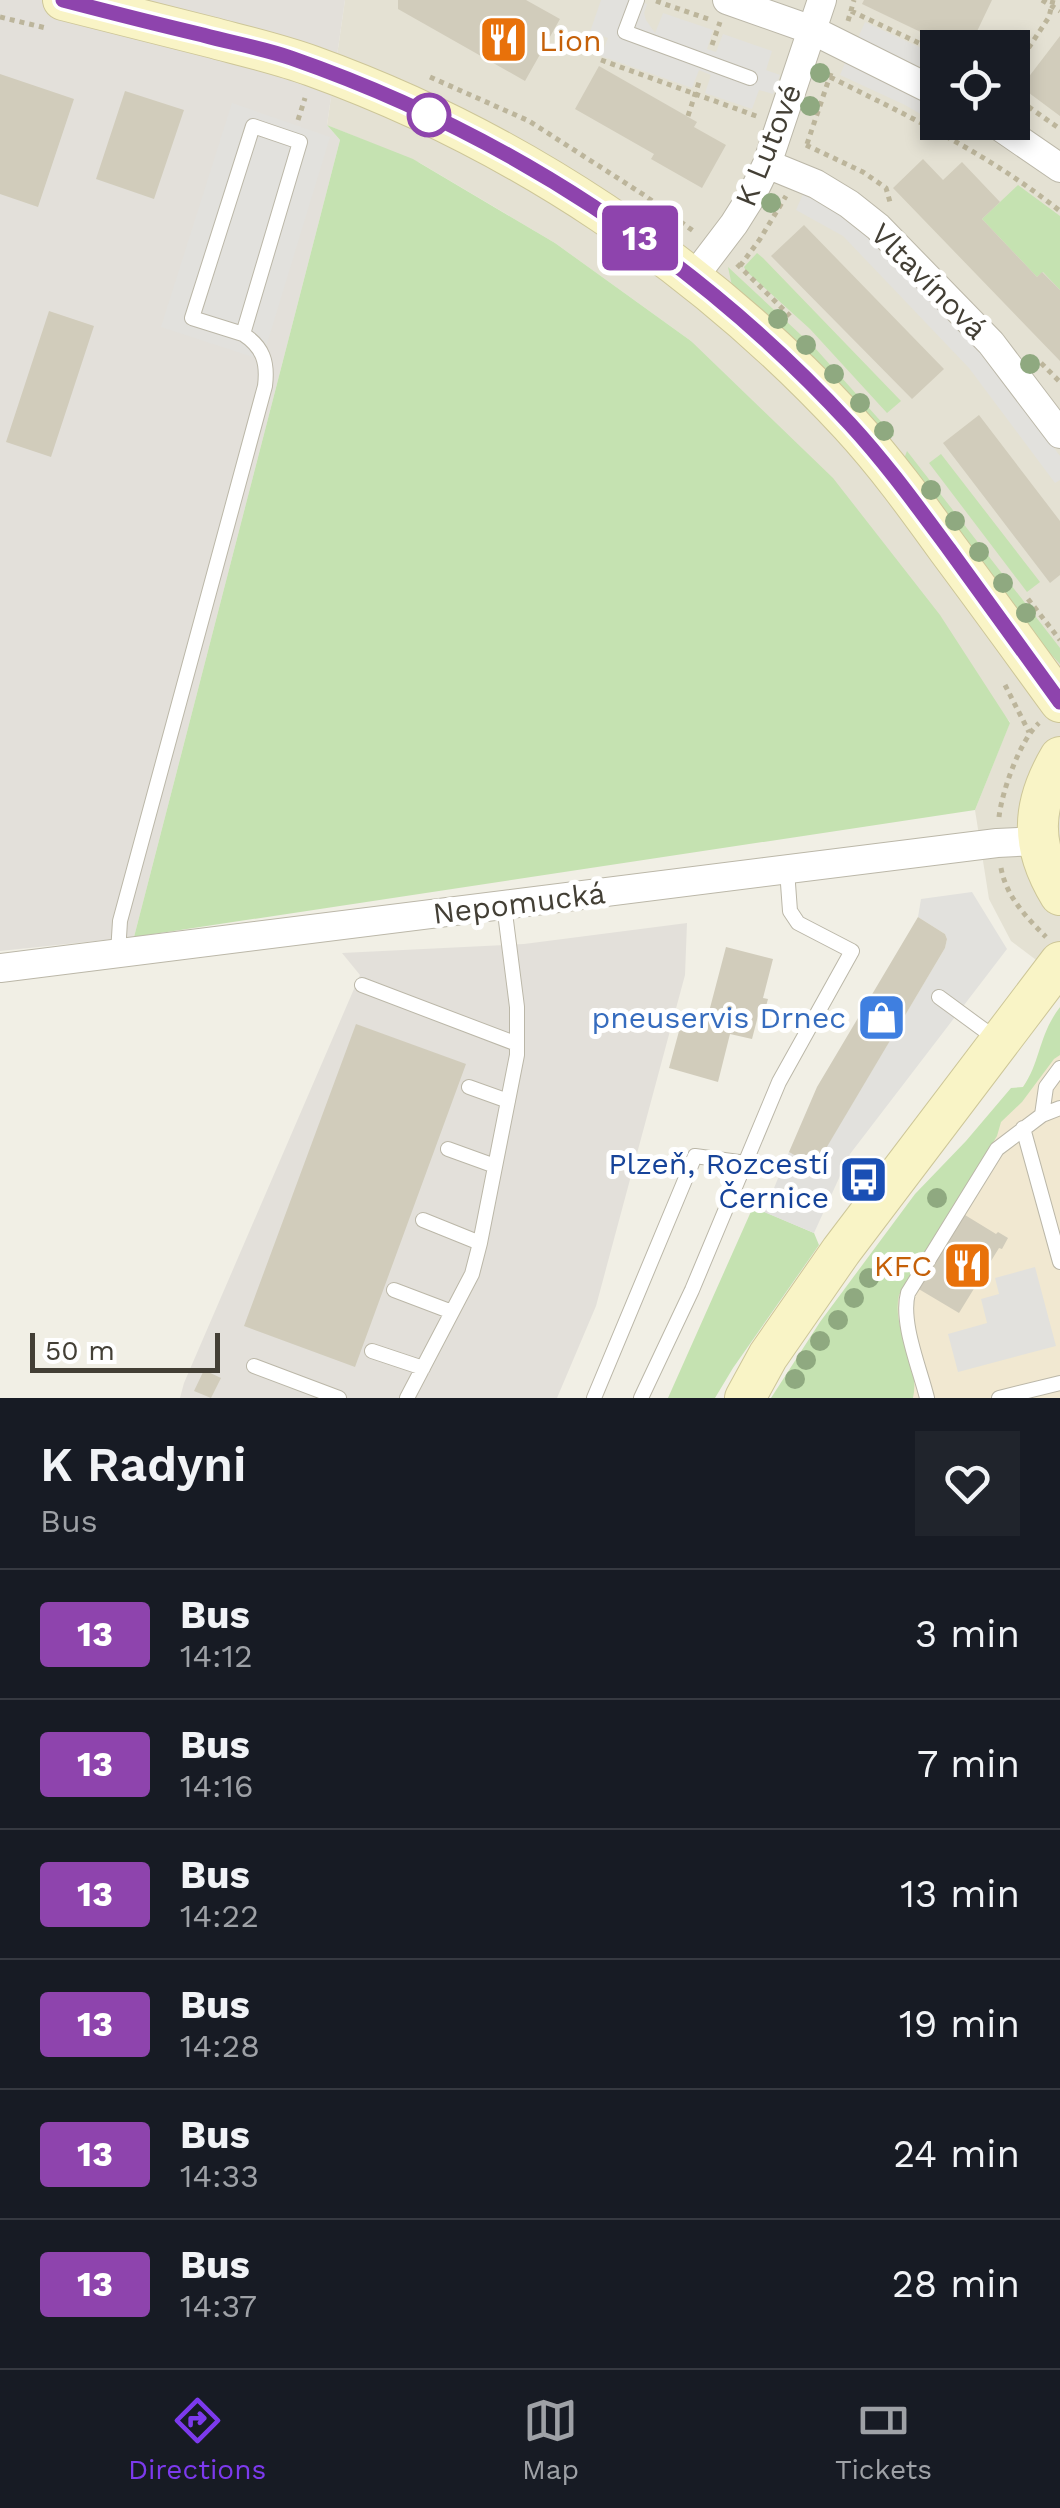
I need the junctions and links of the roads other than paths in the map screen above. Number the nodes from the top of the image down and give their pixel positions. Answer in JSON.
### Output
{"nodes":[{"id":1,"x":637,"y":0,"type":"edge"},
{"id":2,"x":726,"y":0,"type":"edge"},
{"id":3,"x":822,"y":0,"type":"edge"},
{"id":4,"x":58,"y":15,"type":"edge"},
{"id":5,"x":812,"y":30,"type":"junction"},
{"id":6,"x":750,"y":78,"type":"dead end"},
{"id":7,"x":920,"y":84,"type":"edge"},
{"id":8,"x":1019,"y":140,"type":"edge"},
{"id":9,"x":767,"y":164,"type":"junction"},
{"id":10,"x":1060,"y":168,"type":"edge"},
{"id":11,"x":693,"y":278,"type":"junction"},
{"id":12,"x":243,"y":334,"type":"junction"},
{"id":13,"x":1060,"y":434,"type":"edge"},
{"id":14,"x":1060,"y":702,"type":"edge"},
{"id":15,"x":1044,"y":745,"type":"edge"},
{"id":16,"x":1038,"y":841,"type":"junction"},
{"id":17,"x":787,"y":870,"type":"junction"},
{"id":18,"x":1060,"y":895,"type":"edge"},
{"id":19,"x":504,"y":905,"type":"junction"},
{"id":20,"x":118,"y":954,"type":"junction"},
{"id":21,"x":1060,"y":962,"type":"edge"},
{"id":22,"x":0,"y":968,"type":"edge"},
{"id":23,"x":362,"y":985,"type":"dead end"},
{"id":24,"x":939,"y":997,"type":"dead end"},
{"id":25,"x":1000,"y":1042,"type":"junction"},
{"id":26,"x":517,"y":1044,"type":"junction"},
{"id":27,"x":1060,"y":1068,"type":"edge"},
{"id":28,"x":469,"y":1088,"type":"dead end"},
{"id":29,"x":508,"y":1100,"type":"junction"},
{"id":30,"x":1060,"y":1108,"type":"edge"},
{"id":31,"x":1042,"y":1115,"type":"junction"},
{"id":32,"x":1023,"y":1128,"type":"junction"},
{"id":33,"x":448,"y":1149,"type":"dead end"},
{"id":34,"x":746,"y":1162,"type":"junction"},
{"id":35,"x":495,"y":1166,"type":"junction"},
{"id":36,"x":423,"y":1220,"type":"dead end"},
{"id":37,"x":480,"y":1243,"type":"junction"},
{"id":38,"x":1060,"y":1262,"type":"edge"},
{"id":39,"x":394,"y":1290,"type":"dead end"},
{"id":40,"x":452,"y":1312,"type":"junction"},
{"id":41,"x":372,"y":1350,"type":"dead end"},
{"id":42,"x":254,"y":1366,"type":"dead end"},
{"id":43,"x":422,"y":1368,"type":"junction"},
{"id":44,"x":1060,"y":1383,"type":"edge"},
{"id":45,"x":340,"y":1398,"type":"edge"},
{"id":46,"x":407,"y":1398,"type":"edge"},
{"id":47,"x":594,"y":1398,"type":"edge"},
{"id":48,"x":640,"y":1398,"type":"edge"},
{"id":49,"x":744,"y":1398,"type":"edge"},
{"id":50,"x":927,"y":1398,"type":"edge"},
{"id":51,"x":999,"y":1398,"type":"edge"}],
"edges":[{"from":1,"to":6,"type":"lane"},
{"from":2,"to":5,"type":"street"},
{"from":3,"to":5,"type":"street","name":"K Lutové"},
{"from":4,"to":11,"type":"main road"},
{"from":5,"to":7,"type":"street"},
{"from":5,"to":9,"type":"street","name":"K Lutové"},
{"from":8,"to":10,"type":"street"},
{"from":9,"to":11,"type":"street","name":"K Lutové"},
{"from":9,"to":13,"type":"street","name":"Vltavínová"},
{"from":11,"to":14,"type":"main road"},
{"from":12,"to":12,"type":"lane"},
{"from":12,"to":20,"type":"lane"},
{"from":15,"to":16,"type":"main road"},
{"from":16,"to":17,"type":"street","name":"Nepomucká"},
{"from":16,"to":18,"type":"main road"},
{"from":17,"to":19,"type":"street","name":"Nepomucká"},
{"from":17,"to":34,"type":"lane"},
{"from":19,"to":20,"type":"street","name":"Nepomucká"},
{"from":19,"to":26,"type":"lane"},
{"from":20,"to":22,"type":"street","name":"Nepomucká"},
{"from":21,"to":25,"type":"main road"},
{"from":23,"to":26,"type":"lane"},
{"from":24,"to":25,"type":"lane"},
{"from":25,"to":49,"type":"main road"},
{"from":26,"to":29,"type":"lane"},
{"from":27,"to":31,"type":"lane"},
{"from":28,"to":29,"type":"lane"},
{"from":29,"to":35,"type":"lane"},
{"from":30,"to":31,"type":"lane"},
{"from":31,"to":32,"type":"lane"},
{"from":32,"to":38,"type":"lane"},
{"from":32,"to":50,"type":"lane"},
{"from":33,"to":35,"type":"lane"},
{"from":34,"to":47,"type":"lane"},
{"from":34,"to":48,"type":"lane"},
{"from":35,"to":37,"type":"lane"},
{"from":36,"to":37,"type":"lane"},
{"from":37,"to":40,"type":"lane"},
{"from":39,"to":40,"type":"lane"},
{"from":40,"to":43,"type":"lane"},
{"from":41,"to":43,"type":"lane"},
{"from":42,"to":45,"type":"lane"},
{"from":43,"to":46,"type":"lane"},
{"from":44,"to":51,"type":"lane"}]}
